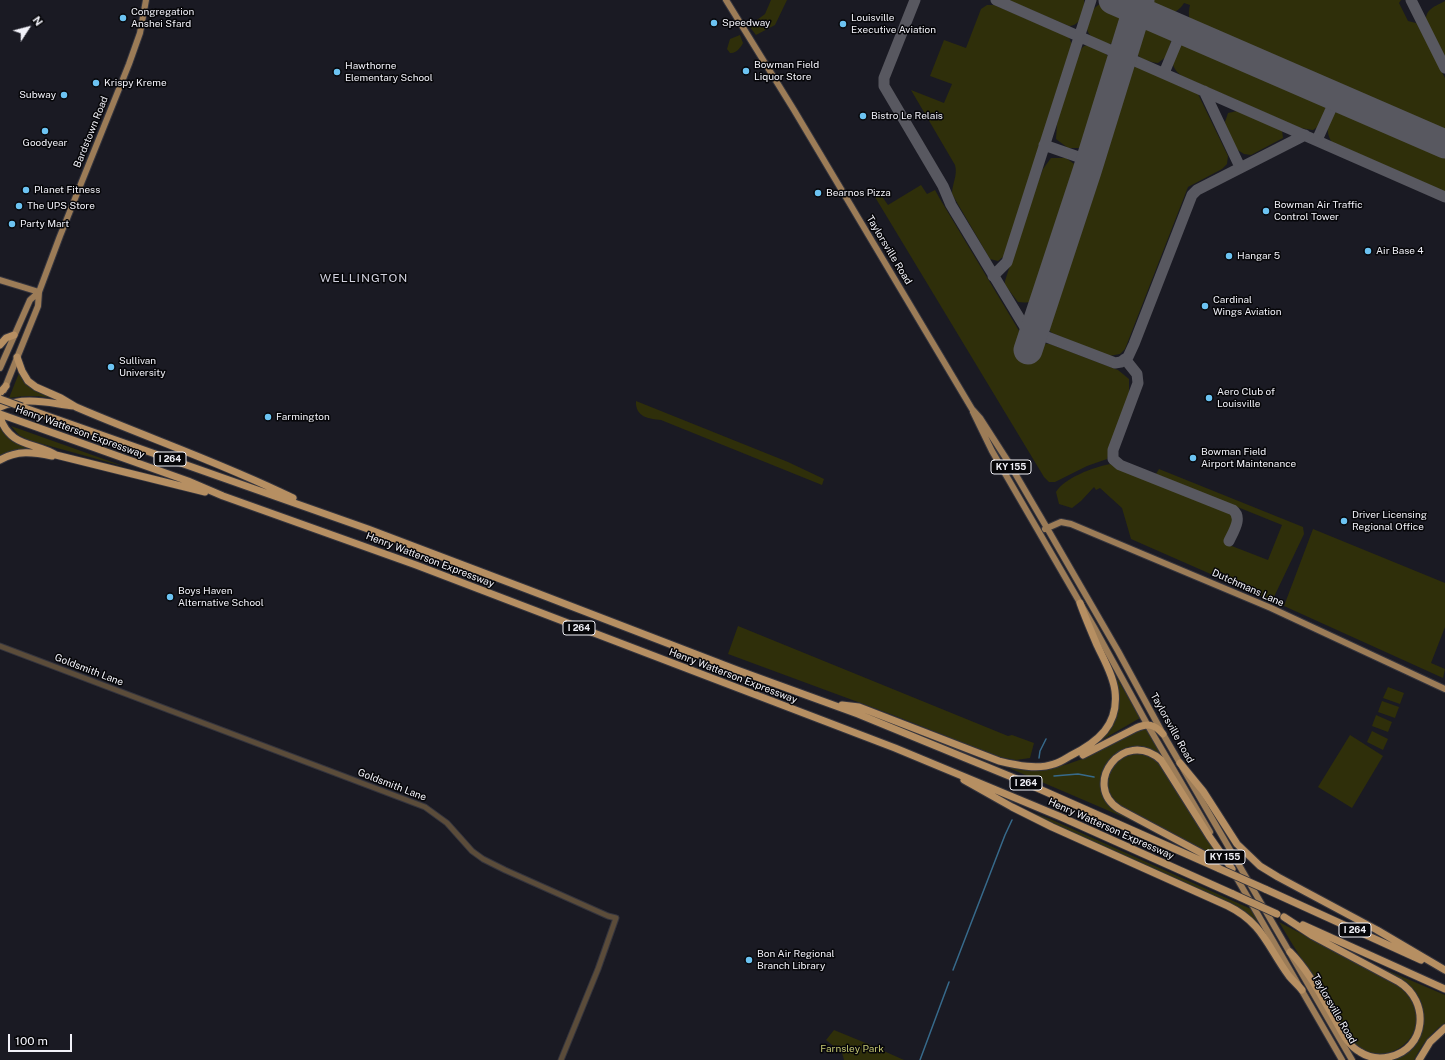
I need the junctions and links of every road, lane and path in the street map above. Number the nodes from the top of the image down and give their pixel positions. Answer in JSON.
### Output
{"nodes":[{"id":1,"x":146,"y":0,"type":"edge"},
{"id":2,"x":726,"y":0,"type":"edge"},
{"id":3,"x":0,"y":280,"type":"edge"},
{"id":4,"x":39,"y":292,"type":"junction"},
{"id":5,"x":14,"y":334,"type":"junction"},
{"id":6,"x":0,"y":345,"type":"edge"},
{"id":7,"x":17,"y":358,"type":"junction"},
{"id":8,"x":0,"y":368,"type":"edge"},
{"id":9,"x":6,"y":386,"type":"junction"},
{"id":10,"x":0,"y":393,"type":"edge"},
{"id":11,"x":0,"y":399,"type":"edge"},
{"id":12,"x":0,"y":407,"type":"edge"},
{"id":13,"x":76,"y":407,"type":"junction"},
{"id":14,"x":972,"y":409,"type":"junction"},
{"id":15,"x":0,"y":415,"type":"edge"},
{"id":16,"x":56,"y":455,"type":"junction"},
{"id":17,"x":0,"y":460,"type":"edge"},
{"id":18,"x":223,"y":496,"type":"junction"},
{"id":19,"x":318,"y":511,"type":"junction"},
{"id":20,"x":1047,"y":528,"type":"junction"},
{"id":21,"x":1040,"y":532,"type":"junction"},
{"id":22,"x":1080,"y":603,"type":"junction"},
{"id":23,"x":1094,"y":627,"type":"junction"},
{"id":24,"x":0,"y":646,"type":"edge"},
{"id":25,"x":1118,"y":651,"type":"junction"},
{"id":26,"x":1445,"y":689,"type":"edge"},
{"id":27,"x":830,"y":704,"type":"junction"},
{"id":28,"x":1148,"y":724,"type":"junction"},
{"id":29,"x":1163,"y":734,"type":"junction"},
{"id":30,"x":1062,"y":760,"type":"junction"},
{"id":31,"x":1180,"y":763,"type":"junction"},
{"id":32,"x":934,"y":764,"type":"junction"},
{"id":33,"x":1220,"y":869,"type":"junction"},
{"id":34,"x":1232,"y":869,"type":"junction"},
{"id":35,"x":1281,"y":915,"type":"junction"},
{"id":36,"x":1290,"y":952,"type":"junction"},
{"id":37,"x":1445,"y":970,"type":"edge"},
{"id":38,"x":1445,"y":988,"type":"edge"},
{"id":39,"x":1302,"y":990,"type":"junction"},
{"id":40,"x":1445,"y":1028,"type":"edge"},
{"id":41,"x":561,"y":1060,"type":"edge"},
{"id":42,"x":1342,"y":1060,"type":"edge"},
{"id":43,"x":1352,"y":1060,"type":"edge"},
{"id":44,"x":1419,"y":1060,"type":"edge"}],
"edges":[{"from":1,"to":4,"type":"main road","name":"Bardstown Road"},
{"from":2,"to":14,"type":"main road","name":"Taylorsville Road","number":"KY 155"},
{"from":3,"to":4,"type":"main road"},
{"from":4,"to":5,"type":"main road","name":"Bardstown Road"},
{"from":4,"to":7,"type":"main road","name":"Bardstown Road"},
{"from":5,"to":6,"type":"highway"},
{"from":5,"to":8,"type":"main road","name":"Bardstown Road"},
{"from":7,"to":9,"type":"main road","name":"Bardstown Road"},
{"from":7,"to":13,"type":"highway"},
{"from":9,"to":10,"type":"highway"},
{"from":9,"to":11,"type":"main road","name":"Bardstown Road"},
{"from":11,"to":19,"type":"highway","name":"Henry Watterson Expressway","number":"I 264","bridge":true},
{"from":12,"to":13,"type":"highway"},
{"from":13,"to":19,"type":"highway"},
{"from":14,"to":20,"type":"main road","name":"Taylorsville Road","number":"KY 155"},
{"from":14,"to":21,"type":"main road","name":"Taylorsville Road","number":"KY 155"},
{"from":15,"to":16,"type":"highway"},
{"from":15,"to":18,"type":"highway","name":"Henry Watterson Expressway","number":"I 264"},
{"from":16,"to":17,"type":"highway"},
{"from":16,"to":18,"type":"highway"},
{"from":18,"to":32,"type":"highway","name":"Henry Watterson Expressway","number":"I 264"},
{"from":19,"to":27,"type":"highway","name":"Henry Watterson Expressway","number":"I 264"},
{"from":20,"to":21,"type":"main road","name":"Dutchmans Lane"},
{"from":20,"to":25,"type":"main road","name":"Taylorsville Road","number":"KY 155"},
{"from":20,"to":26,"type":"main road","name":"Dutchmans Lane"},
{"from":21,"to":22,"type":"main road","name":"Taylorsville Road","number":"KY 155"},
{"from":22,"to":23,"type":"main road","name":"Taylorsville Road","number":"KY 155"},
{"from":22,"to":30,"type":"highway"},
{"from":23,"to":25,"type":"main road"},
{"from":23,"to":28,"type":"main road","name":"Taylorsville Road","number":"KY 155"},
{"from":24,"to":41,"type":"street","name":"Goldsmith Lane"},
{"from":25,"to":29,"type":"main road","name":"Taylorsville Road","number":"KY 155"},
{"from":27,"to":30,"type":"highway"},
{"from":27,"to":33,"type":"highway","name":"Henry Watterson Expressway","number":"I 264"},
{"from":28,"to":29,"type":"highway"},
{"from":28,"to":30,"type":"highway"},
{"from":28,"to":34,"type":"main road","name":"Taylorsville Road","number":"KY 155"},
{"from":29,"to":31,"type":"main road","name":"Taylorsville Road","number":"KY 155"},
{"from":31,"to":36,"type":"main road","name":"Taylorsville Road","number":"KY 155"},
{"from":31,"to":37,"type":"highway"},
{"from":32,"to":35,"type":"highway","name":"Henry Watterson Expressway","number":"I 264","bridge":true},
{"from":32,"to":39,"type":"highway"},
{"from":33,"to":34,"type":"highway"},
{"from":33,"to":37,"type":"highway","name":"Henry Watterson Expressway","number":"I 264","bridge":true},
{"from":34,"to":39,"type":"main road","name":"Taylorsville Road","number":"KY 155"},
{"from":35,"to":36,"type":"highway"},
{"from":35,"to":38,"type":"highway","name":"Henry Watterson Expressway","number":"I 264"},
{"from":36,"to":43,"type":"main road","name":"Taylorsville Road","number":"KY 155"},
{"from":39,"to":42,"type":"main road","name":"Taylorsville Road","number":"KY 155"},
{"from":40,"to":44,"type":"highway"}]}
